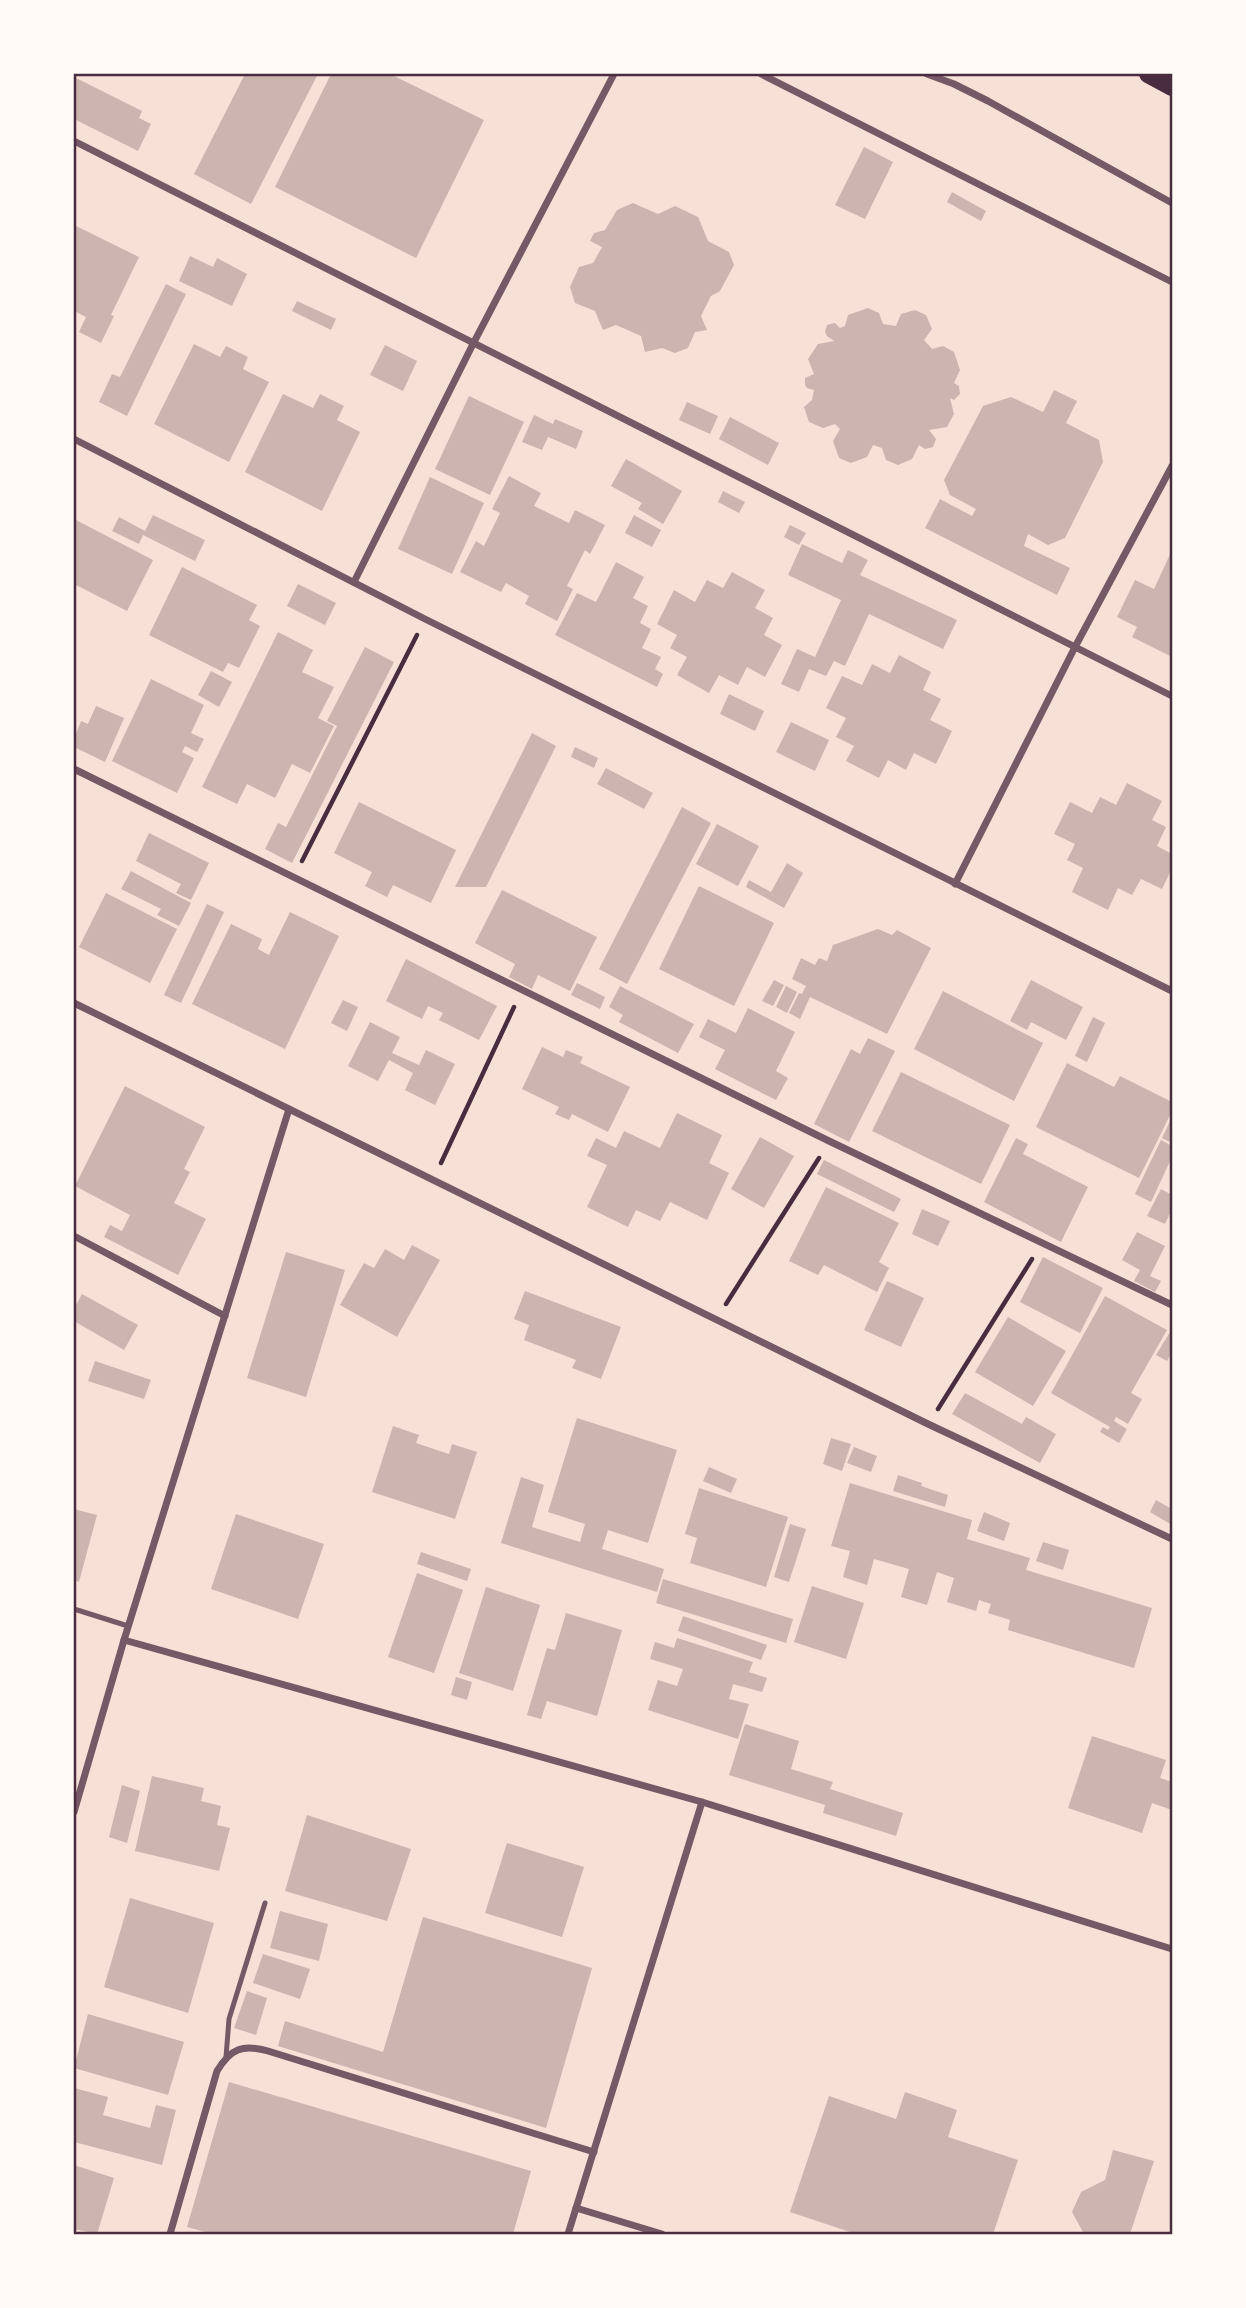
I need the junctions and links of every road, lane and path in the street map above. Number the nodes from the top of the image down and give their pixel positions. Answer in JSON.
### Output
{"nodes":[{"id":1,"x":614,"y":74,"type":"edge"},
{"id":2,"x":761,"y":74,"type":"edge"},
{"id":3,"x":927,"y":74,"type":"edge"},
{"id":4,"x":1148,"y":74,"type":"edge"},
{"id":5,"x":1172,"y":87,"type":"edge"},
{"id":6,"x":74,"y":141,"type":"edge"},
{"id":7,"x":1172,"y":203,"type":"edge"},
{"id":8,"x":1172,"y":282,"type":"edge"},
{"id":9,"x":473,"y":344,"type":"junction"},
{"id":10,"x":74,"y":439,"type":"edge"},
{"id":11,"x":1172,"y":466,"type":"edge"},
{"id":12,"x":354,"y":582,"type":"junction"},
{"id":13,"x":425,"y":619,"type":"junction"},
{"id":14,"x":1075,"y":647,"type":"junction"},
{"id":15,"x":1172,"y":696,"type":"edge"},
{"id":16,"x":74,"y":769,"type":"edge"},
{"id":17,"x":294,"y":878,"type":"junction"},
{"id":18,"x":955,"y":884,"type":"junction"},
{"id":19,"x":522,"y":990,"type":"junction"},
{"id":20,"x":1172,"y":991,"type":"edge"},
{"id":21,"x":74,"y":1003,"type":"edge"},
{"id":22,"x":289,"y":1109,"type":"junction"},
{"id":23,"x":830,"y":1141,"type":"junction"},
{"id":24,"x":433,"y":1180,"type":"junction"},
{"id":25,"x":74,"y":1236,"type":"edge"},
{"id":26,"x":1042,"y":1243,"type":"junction"},
{"id":27,"x":1172,"y":1305,"type":"edge"},
{"id":28,"x":225,"y":1315,"type":"junction"},
{"id":29,"x":716,"y":1320,"type":"junction"},
{"id":30,"x":928,"y":1424,"type":"junction"},
{"id":31,"x":1172,"y":1539,"type":"edge"},
{"id":32,"x":74,"y":1609,"type":"edge"},
{"id":33,"x":128,"y":1626,"type":"junction"},
{"id":34,"x":124,"y":1640,"type":"junction"},
{"id":35,"x":702,"y":1802,"type":"junction"},
{"id":36,"x":74,"y":1812,"type":"edge"},
{"id":37,"x":265,"y":1903,"type":"dead end"},
{"id":38,"x":1172,"y":1949,"type":"edge"},
{"id":39,"x":226,"y":2057,"type":"junction"},
{"id":40,"x":594,"y":2152,"type":"junction"},
{"id":41,"x":576,"y":2208,"type":"junction"},
{"id":42,"x":170,"y":2235,"type":"edge"},
{"id":43,"x":568,"y":2235,"type":"edge"},
{"id":44,"x":662,"y":2235,"type":"edge"}],
"edges":[{"from":1,"to":9,"type":"street"},
{"from":2,"to":8,"type":"street"},
{"from":3,"to":7,"type":"street"},
{"from":4,"to":5,"type":"main road"},
{"from":6,"to":9,"type":"street"},
{"from":9,"to":12,"type":"street"},
{"from":9,"to":14,"type":"street"},
{"from":10,"to":12,"type":"street"},
{"from":11,"to":14,"type":"street"},
{"from":12,"to":13,"type":"street"},
{"from":13,"to":17,"type":"path"},
{"from":13,"to":18,"type":"street"},
{"from":14,"to":15,"type":"street"},
{"from":14,"to":18,"type":"street"},
{"from":16,"to":17,"type":"street"},
{"from":17,"to":19,"type":"street"},
{"from":18,"to":20,"type":"street"},
{"from":19,"to":23,"type":"street"},
{"from":19,"to":24,"type":"path"},
{"from":21,"to":22,"type":"street"},
{"from":22,"to":24,"type":"street"},
{"from":22,"to":28,"type":"street"},
{"from":23,"to":26,"type":"street"},
{"from":23,"to":29,"type":"path"},
{"from":24,"to":29,"type":"street"},
{"from":25,"to":28,"type":"street"},
{"from":26,"to":27,"type":"street"},
{"from":26,"to":30,"type":"path"},
{"from":28,"to":33,"type":"street"},
{"from":29,"to":30,"type":"street"},
{"from":30,"to":31,"type":"street"},
{"from":32,"to":33,"type":"lane"},
{"from":33,"to":34,"type":"street"},
{"from":34,"to":35,"type":"street"},
{"from":34,"to":36,"type":"street"},
{"from":35,"to":38,"type":"street"},
{"from":35,"to":40,"type":"street"},
{"from":37,"to":39,"type":"lane"},
{"from":39,"to":40,"type":"street"},
{"from":39,"to":42,"type":"street"},
{"from":40,"to":41,"type":"street"},
{"from":41,"to":43,"type":"street"},
{"from":41,"to":44,"type":"street"}]}
